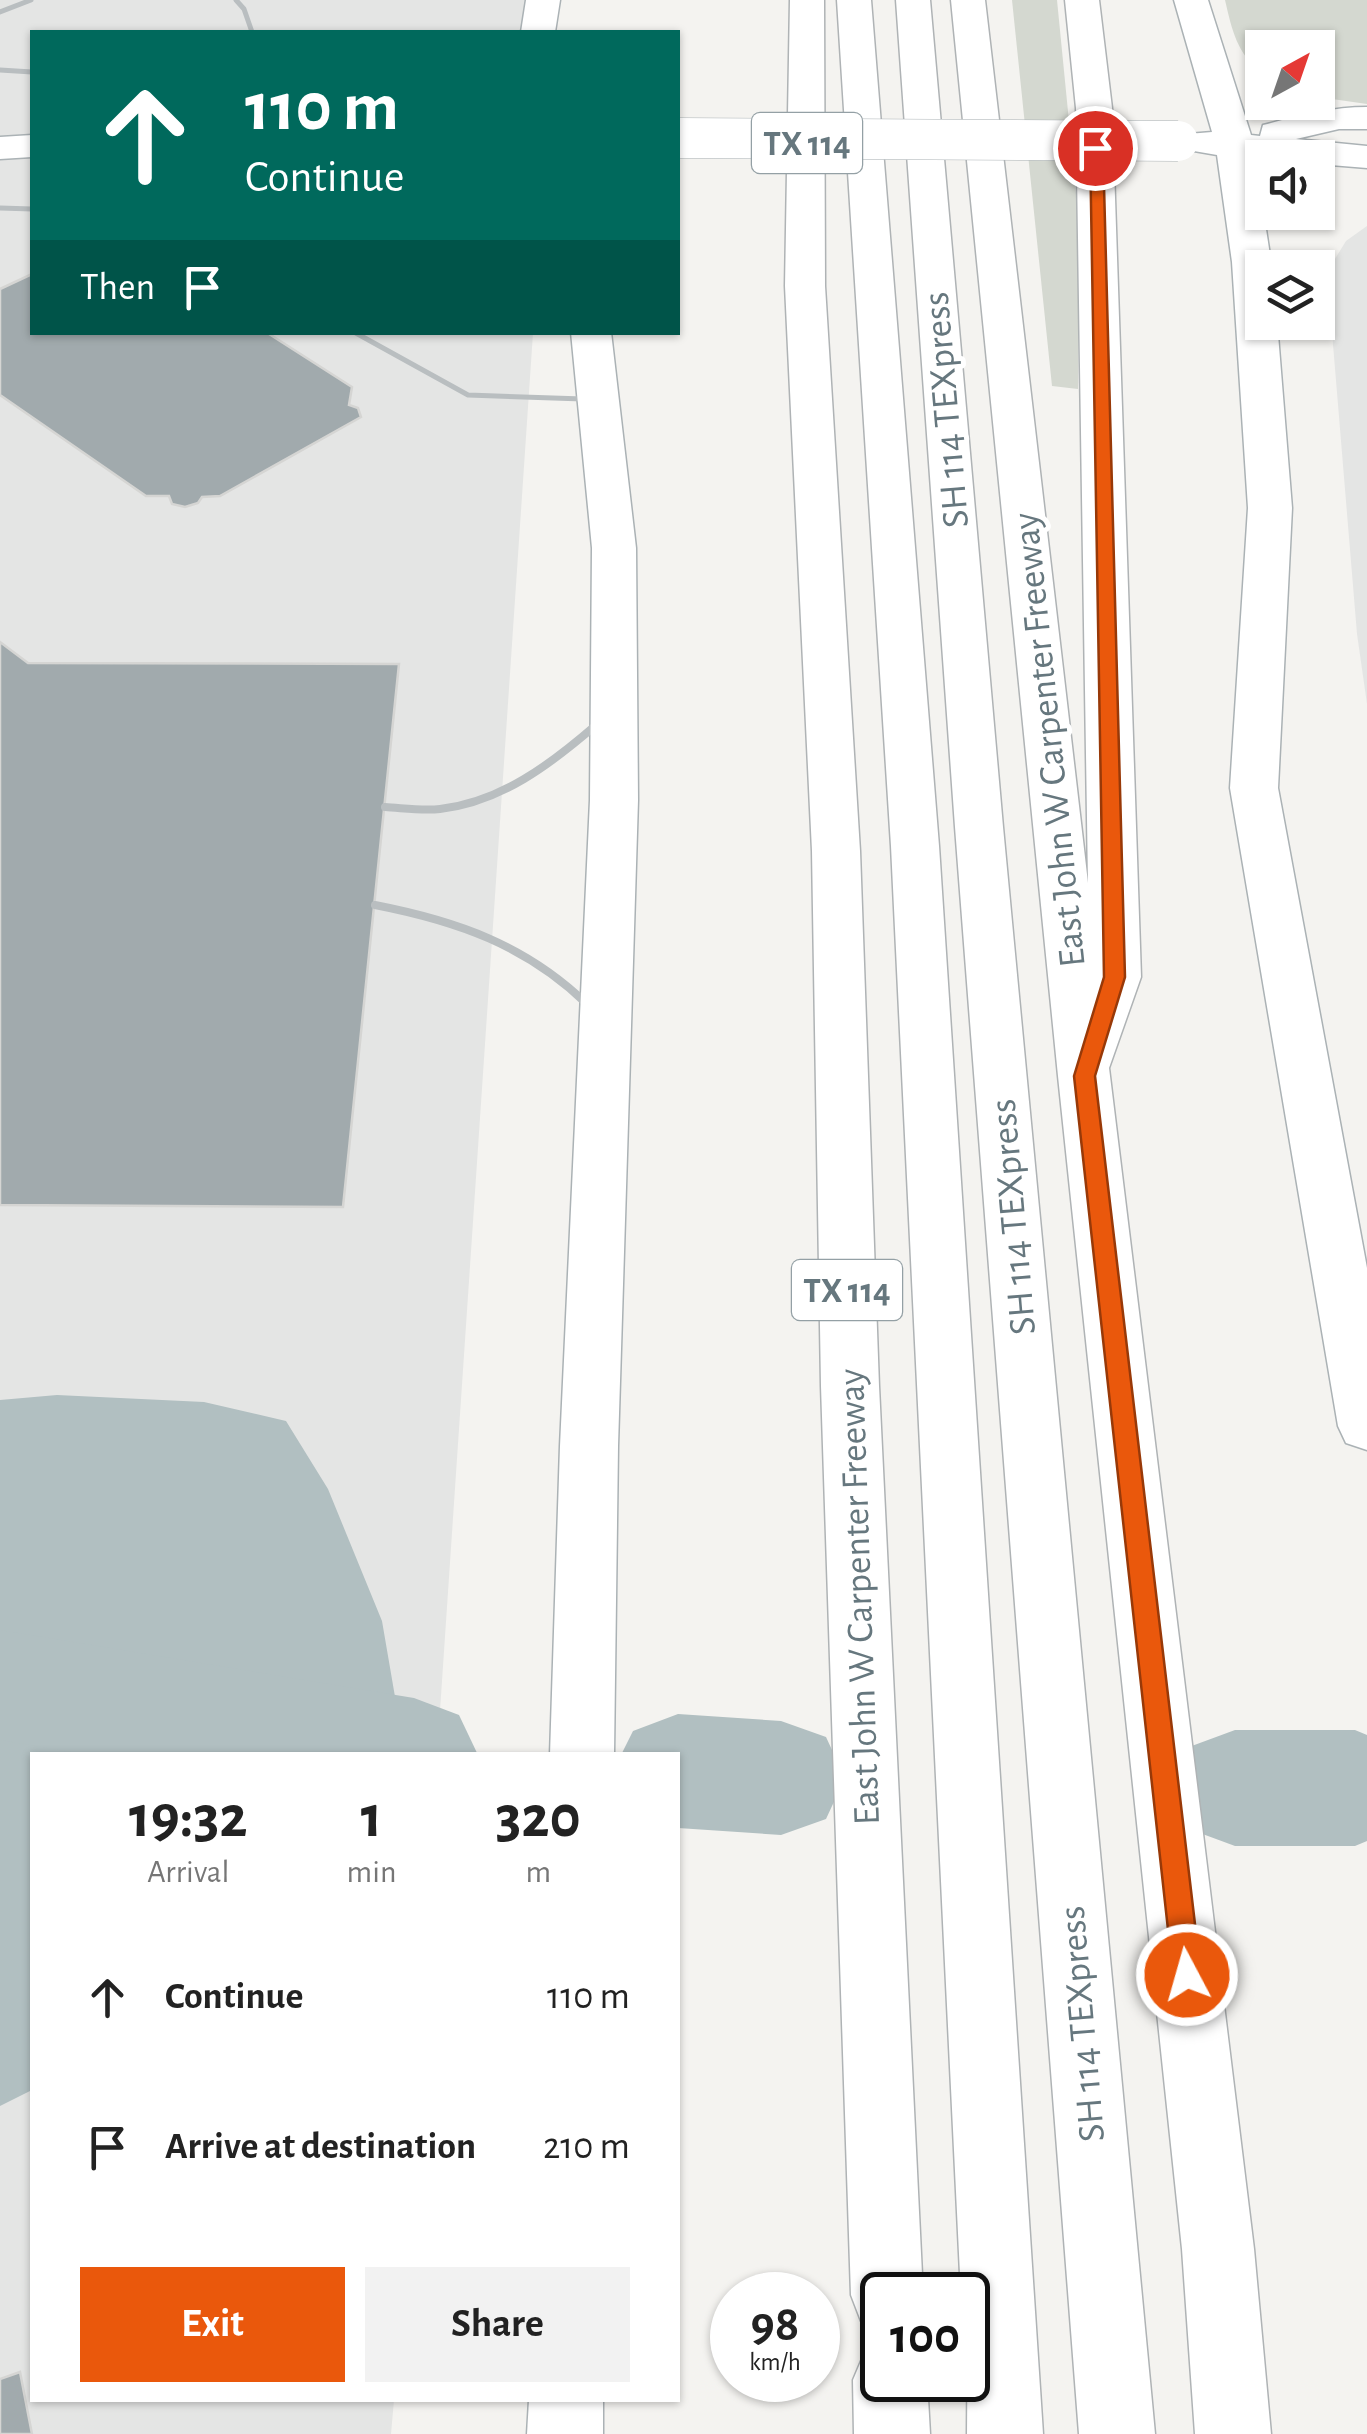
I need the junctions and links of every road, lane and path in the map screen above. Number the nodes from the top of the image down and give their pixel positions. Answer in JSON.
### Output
{"nodes":[{"id":1,"x":31,"y":0,"type":"edge"},
{"id":2,"x":543,"y":0,"type":"edge"},
{"id":3,"x":807,"y":0,"type":"edge"},
{"id":4,"x":854,"y":0,"type":"edge"},
{"id":5,"x":913,"y":0,"type":"edge"},
{"id":6,"x":968,"y":0,"type":"edge"},
{"id":7,"x":1082,"y":0,"type":"edge"},
{"id":8,"x":1191,"y":0,"type":"edge"},
{"id":9,"x":239,"y":1,"type":"edge"},
{"id":10,"x":0,"y":12,"type":"edge"},
{"id":11,"x":251,"y":30,"type":"edge"},
{"id":12,"x":538,"y":30,"type":"edge"},
{"id":13,"x":1212,"y":61,"type":"junction"},
{"id":14,"x":0,"y":70,"type":"edge"},
{"id":15,"x":30,"y":72,"type":"edge"},
{"id":16,"x":1245,"y":83,"type":"edge"},
{"id":17,"x":1353,"y":118,"type":"edge"},
{"id":18,"x":680,"y":138,"type":"edge"},
{"id":19,"x":1234,"y":143,"type":"junction"},
{"id":20,"x":30,"y":146,"type":"edge"},
{"id":21,"x":0,"y":148,"type":"edge"},
{"id":22,"x":1359,"y":157,"type":"edge"},
{"id":23,"x":1335,"y":169,"type":"edge"},
{"id":24,"x":0,"y":208,"type":"edge"},
{"id":25,"x":30,"y":208,"type":"edge"},
{"id":26,"x":1250,"y":250,"type":"edge"},
{"id":27,"x":359,"y":335,"type":"edge"},
{"id":28,"x":590,"y":335,"type":"edge"},
{"id":29,"x":1258,"y":340,"type":"edge"},
{"id":30,"x":598,"y":400,"type":"junction"},
{"id":31,"x":614,"y":709,"type":"junction"},
{"id":32,"x":385,"y":807,"type":"dead end"},
{"id":33,"x":375,"y":904,"type":"dead end"},
{"id":34,"x":606,"y":1024,"type":"junction"},
{"id":35,"x":1084,"y":1076,"type":"junction"},
{"id":36,"x":1367,"y":1426,"type":"edge"},
{"id":37,"x":582,"y":1752,"type":"edge"},
{"id":38,"x":886,"y":2272,"type":"edge"},
{"id":39,"x":566,"y":2402,"type":"edge"},
{"id":40,"x":891,"y":2402,"type":"edge"},
{"id":41,"x":565,"y":2434,"type":"edge"},
{"id":42,"x":892,"y":2434,"type":"edge"},
{"id":43,"x":1005,"y":2434,"type":"edge"},
{"id":44,"x":1117,"y":2434,"type":"edge"},
{"id":45,"x":1233,"y":2434,"type":"edge"}],
"edges":[{"from":1,"to":10,"type":"lane"},
{"from":2,"to":12,"type":"main road"},
{"from":3,"to":38,"type":"main road","name":"East John W Carpenter Freeway","number":"TX 114"},
{"from":4,"to":43,"type":"main road","name":"SH 114 TEXpress"},
{"from":5,"to":44,"type":"main road","name":"SH 114 TEXpress"},
{"from":6,"to":35,"type":"main road","name":"East John W Carpenter Freeway"},
{"from":7,"to":35,"type":"main road"},
{"from":8,"to":13,"type":"main road"},
{"from":9,"to":11,"type":"lane"},
{"from":13,"to":16,"type":"main road"},
{"from":13,"to":19,"type":"main road"},
{"from":14,"to":15,"type":"lane"},
{"from":17,"to":19,"type":"main road"},
{"from":18,"to":19,"type":"main road","bridge":true},
{"from":19,"to":22,"type":"main road"},
{"from":19,"to":26,"type":"main road"},
{"from":20,"to":21,"type":"main road"},
{"from":22,"to":23,"type":"main road"},
{"from":24,"to":25,"type":"lane"},
{"from":27,"to":30,"type":"lane"},
{"from":28,"to":30,"type":"main road"},
{"from":29,"to":36,"type":"main road"},
{"from":30,"to":31,"type":"main road"},
{"from":31,"to":32,"type":"lane"},
{"from":31,"to":34,"type":"main road"},
{"from":33,"to":34,"type":"lane"},
{"from":34,"to":37,"type":"main road"},
{"from":35,"to":45,"type":"main road","name":"East John W Carpenter Freeway"},
{"from":39,"to":41,"type":"main road"},
{"from":40,"to":42,"type":"main road"}]}
